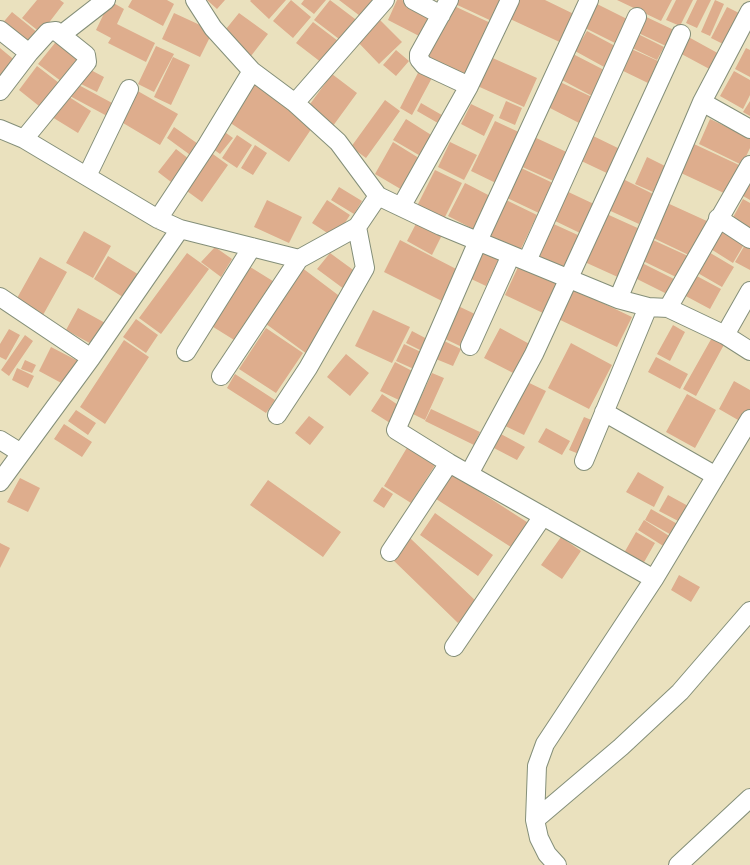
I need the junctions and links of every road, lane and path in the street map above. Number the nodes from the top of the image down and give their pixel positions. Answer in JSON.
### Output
{"nodes":[{"id":1,"x":106,"y":0,"type":"edge"},
{"id":2,"x":195,"y":0,"type":"edge"},
{"id":3,"x":385,"y":0,"type":"edge"},
{"id":4,"x":413,"y":0,"type":"edge"},
{"id":5,"x":510,"y":0,"type":"edge"},
{"id":6,"x":589,"y":0,"type":"edge"},
{"id":7,"x":445,"y":8,"type":"edge"},
{"id":8,"x":750,"y":11,"type":"edge"},
{"id":9,"x":637,"y":17,"type":"dead end"},
{"id":10,"x":0,"y":30,"type":"edge"},
{"id":11,"x":681,"y":34,"type":"dead end"},
{"id":12,"x":61,"y":35,"type":"junction"},
{"id":13,"x":29,"y":53,"type":"junction"},
{"id":14,"x":252,"y":71,"type":"junction"},
{"id":15,"x":469,"y":86,"type":"junction"},
{"id":16,"x":129,"y":89,"type":"dead end"},
{"id":17,"x":0,"y":91,"type":"edge"},
{"id":18,"x":702,"y":102,"type":"junction"},
{"id":19,"x":295,"y":103,"type":"junction"},
{"id":20,"x":0,"y":129,"type":"edge"},
{"id":21,"x":750,"y":129,"type":"edge"},
{"id":22,"x":24,"y":139,"type":"junction"},
{"id":23,"x":750,"y":165,"type":"edge"},
{"id":24,"x":87,"y":176,"type":"junction"},
{"id":25,"x":378,"y":196,"type":"junction"},
{"id":26,"x":402,"y":207,"type":"junction"},
{"id":27,"x":718,"y":218,"type":"junction"},
{"id":28,"x":158,"y":219,"type":"junction"},
{"id":29,"x":357,"y":227,"type":"junction"},
{"id":30,"x":180,"y":229,"type":"junction"},
{"id":31,"x":750,"y":239,"type":"edge"},
{"id":32,"x":478,"y":241,"type":"junction"},
{"id":33,"x":252,"y":247,"type":"junction"},
{"id":34,"x":519,"y":258,"type":"junction"},
{"id":35,"x":299,"y":260,"type":"junction"},
{"id":36,"x":567,"y":279,"type":"junction"},
{"id":37,"x":750,"y":291,"type":"edge"},
{"id":38,"x":0,"y":297,"type":"edge"},
{"id":39,"x":618,"y":299,"type":"junction"},
{"id":40,"x":648,"y":306,"type":"junction"},
{"id":41,"x":668,"y":308,"type":"junction"},
{"id":42,"x":725,"y":335,"type":"junction"},
{"id":43,"x":470,"y":346,"type":"dead end"},
{"id":44,"x":750,"y":351,"type":"edge"},
{"id":45,"x":186,"y":352,"type":"dead end"},
{"id":46,"x":91,"y":358,"type":"junction"},
{"id":47,"x":220,"y":376,"type":"dead end"},
{"id":48,"x":604,"y":412,"type":"junction"},
{"id":49,"x":278,"y":415,"type":"dead end"},
{"id":50,"x":750,"y":419,"type":"edge"},
{"id":51,"x":0,"y":440,"type":"edge"},
{"id":52,"x":20,"y":454,"type":"junction"},
{"id":53,"x":584,"y":461,"type":"dead end"},
{"id":54,"x":449,"y":463,"type":"junction"},
{"id":55,"x":469,"y":474,"type":"junction"},
{"id":56,"x":716,"y":476,"type":"junction"},
{"id":57,"x":0,"y":482,"type":"edge"},
{"id":58,"x":543,"y":516,"type":"junction"},
{"id":59,"x":390,"y":552,"type":"dead end"},
{"id":60,"x":654,"y":579,"type":"junction"},
{"id":61,"x":750,"y":610,"type":"edge"},
{"id":62,"x":454,"y":647,"type":"dead end"},
{"id":63,"x":750,"y":798,"type":"edge"},
{"id":64,"x":535,"y":820,"type":"junction"},
{"id":65,"x":557,"y":865,"type":"edge"},
{"id":66,"x":678,"y":865,"type":"edge"}],
"edges":[{"from":1,"to":12,"type":"street"},
{"from":2,"to":14,"type":"street"},
{"from":3,"to":19,"type":"street"},
{"from":4,"to":7,"type":"street"},
{"from":5,"to":15,"type":"street"},
{"from":6,"to":32,"type":"street"},
{"from":7,"to":15,"type":"street"},
{"from":8,"to":18,"type":"street"},
{"from":9,"to":34,"type":"street"},
{"from":10,"to":13,"type":"street"},
{"from":11,"to":36,"type":"street"},
{"from":12,"to":13,"type":"street"},
{"from":12,"to":22,"type":"street"},
{"from":13,"to":17,"type":"street"},
{"from":14,"to":19,"type":"street"},
{"from":14,"to":28,"type":"street"},
{"from":15,"to":26,"type":"street"},
{"from":16,"to":24,"type":"street"},
{"from":18,"to":21,"type":"street"},
{"from":18,"to":39,"type":"street"},
{"from":19,"to":25,"type":"street"},
{"from":20,"to":22,"type":"street"},
{"from":22,"to":24,"type":"street"},
{"from":23,"to":27,"type":"street"},
{"from":24,"to":28,"type":"street"},
{"from":25,"to":26,"type":"street"},
{"from":25,"to":29,"type":"street"},
{"from":26,"to":32,"type":"street"},
{"from":27,"to":31,"type":"street"},
{"from":27,"to":41,"type":"street"},
{"from":28,"to":30,"type":"street"},
{"from":29,"to":35,"type":"street"},
{"from":29,"to":49,"type":"street"},
{"from":30,"to":33,"type":"street"},
{"from":30,"to":46,"type":"street"},
{"from":32,"to":34,"type":"street"},
{"from":32,"to":54,"type":"street"},
{"from":33,"to":35,"type":"street"},
{"from":33,"to":45,"type":"street"},
{"from":34,"to":36,"type":"street"},
{"from":34,"to":43,"type":"street"},
{"from":35,"to":47,"type":"street"},
{"from":36,"to":39,"type":"street"},
{"from":36,"to":55,"type":"street"},
{"from":37,"to":42,"type":"street"},
{"from":38,"to":46,"type":"street"},
{"from":39,"to":40,"type":"street"},
{"from":40,"to":41,"type":"street"},
{"from":40,"to":48,"type":"street"},
{"from":41,"to":42,"type":"street"},
{"from":42,"to":44,"type":"street"},
{"from":46,"to":52,"type":"street"},
{"from":48,"to":53,"type":"street"},
{"from":48,"to":56,"type":"street"},
{"from":50,"to":56,"type":"street"},
{"from":51,"to":52,"type":"street"},
{"from":52,"to":57,"type":"street"},
{"from":54,"to":55,"type":"street"},
{"from":54,"to":59,"type":"street"},
{"from":55,"to":58,"type":"street"},
{"from":56,"to":60,"type":"street"},
{"from":58,"to":60,"type":"street"},
{"from":58,"to":62,"type":"street"},
{"from":60,"to":64,"type":"street"},
{"from":61,"to":64,"type":"street"},
{"from":63,"to":66,"type":"street"},
{"from":64,"to":65,"type":"street"}]}
